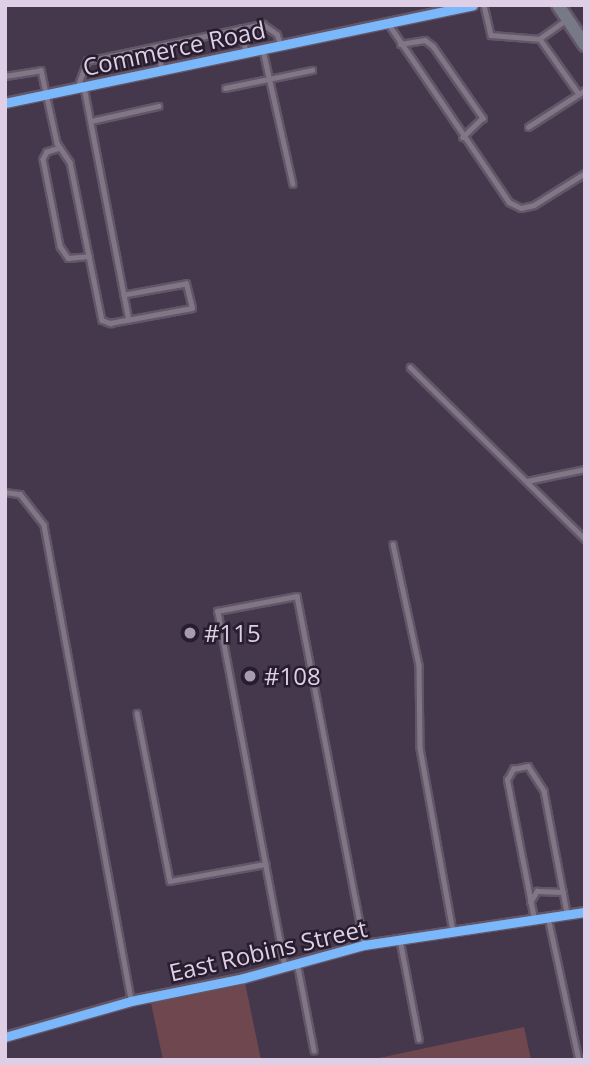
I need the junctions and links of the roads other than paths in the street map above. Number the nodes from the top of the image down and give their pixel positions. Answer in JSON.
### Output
{"nodes":[{"id":1,"x":473,"y":5,"type":"edge"},
{"id":2,"x":484,"y":5,"type":"edge"},
{"id":3,"x":558,"y":5,"type":"edge"},
{"id":4,"x":568,"y":20,"type":"junction"},
{"id":5,"x":388,"y":23,"type":"junction"},
{"id":6,"x":241,"y":28,"type":"junction"},
{"id":7,"x":540,"y":39,"type":"junction"},
{"id":8,"x":400,"y":44,"type":"junction"},
{"id":9,"x":585,"y":45,"type":"edge"},
{"id":10,"x":157,"y":46,"type":"junction"},
{"id":11,"x":281,"y":46,"type":"junction"},
{"id":12,"x":263,"y":49,"type":"junction"},
{"id":13,"x":246,"y":53,"type":"junction"},
{"id":14,"x":312,"y":69,"type":"dead end"},
{"id":15,"x":162,"y":70,"type":"junction"},
{"id":16,"x":5,"y":76,"type":"edge"},
{"id":17,"x":270,"y":80,"type":"junction"},
{"id":18,"x":80,"y":87,"type":"junction"},
{"id":19,"x":225,"y":88,"type":"dead end"},
{"id":20,"x":585,"y":90,"type":"edge"},
{"id":21,"x":47,"y":94,"type":"junction"},
{"id":22,"x":579,"y":94,"type":"junction"},
{"id":23,"x":5,"y":103,"type":"edge"},
{"id":24,"x":158,"y":106,"type":"dead end"},
{"id":25,"x":91,"y":121,"type":"junction"},
{"id":26,"x":528,"y":127,"type":"dead end"},
{"id":27,"x":463,"y":137,"type":"junction"},
{"id":28,"x":60,"y":148,"type":"junction"},
{"id":29,"x":585,"y":173,"type":"edge"},
{"id":30,"x":293,"y":184,"type":"dead end"},
{"id":31,"x":89,"y":256,"type":"junction"},
{"id":32,"x":124,"y":295,"type":"junction"},
{"id":33,"x":129,"y":320,"type":"junction"},
{"id":34,"x":410,"y":367,"type":"dead end"},
{"id":35,"x":585,"y":468,"type":"edge"},
{"id":36,"x":526,"y":481,"type":"junction"},
{"id":37,"x":5,"y":492,"type":"edge"},
{"id":38,"x":585,"y":539,"type":"edge"},
{"id":39,"x":393,"y":544,"type":"dead end"},
{"id":40,"x":137,"y":713,"type":"dead end"},
{"id":41,"x":265,"y":864,"type":"junction"},
{"id":42,"x":563,"y":892,"type":"junction"},
{"id":43,"x":530,"y":902,"type":"junction"},
{"id":44,"x":585,"y":912,"type":"edge"},
{"id":45,"x":567,"y":913,"type":"junction"},
{"id":46,"x":548,"y":916,"type":"junction"},
{"id":47,"x":534,"y":919,"type":"junction"},
{"id":48,"x":453,"y":933,"type":"junction"},
{"id":49,"x":400,"y":940,"type":"junction"},
{"id":50,"x":364,"y":945,"type":"junction"},
{"id":51,"x":296,"y":961,"type":"junction"},
{"id":52,"x":284,"y":964,"type":"junction"},
{"id":53,"x":131,"y":1001,"type":"junction"},
{"id":54,"x":5,"y":1037,"type":"edge"},
{"id":55,"x":419,"y":1038,"type":"dead end"},
{"id":56,"x":314,"y":1050,"type":"dead end"},
{"id":57,"x":579,"y":1060,"type":"edge"}],
"edges":[{"from":1,"to":5,"type":"street","name":"Commerce Road"},
{"from":2,"to":7,"type":"lane"},
{"from":3,"to":4,"type":"main road"},
{"from":4,"to":7,"type":"lane"},
{"from":4,"to":9,"type":"main road"},
{"from":5,"to":8,"type":"lane"},
{"from":5,"to":11,"type":"street","name":"Commerce Road"},
{"from":6,"to":10,"type":"lane"},
{"from":6,"to":11,"type":"lane"},
{"from":6,"to":13,"type":"lane"},
{"from":7,"to":22,"type":"lane"},
{"from":8,"to":27,"type":"lane"},
{"from":8,"to":27,"type":"lane"},
{"from":10,"to":15,"type":"lane"},
{"from":10,"to":18,"type":"lane"},
{"from":11,"to":12,"type":"street","name":"Commerce Road"},
{"from":12,"to":13,"type":"street","name":"Commerce Road"},
{"from":12,"to":17,"type":"lane"},
{"from":13,"to":15,"type":"street","name":"Commerce Road"},
{"from":14,"to":17,"type":"lane"},
{"from":15,"to":18,"type":"street","name":"Commerce Road"},
{"from":16,"to":21,"type":"lane"},
{"from":17,"to":19,"type":"lane"},
{"from":17,"to":30,"type":"lane"},
{"from":18,"to":21,"type":"street","name":"Commerce Road"},
{"from":18,"to":25,"type":"lane"},
{"from":20,"to":22,"type":"lane"},
{"from":21,"to":23,"type":"street","name":"Commerce Road"},
{"from":21,"to":28,"type":"lane"},
{"from":22,"to":26,"type":"lane"},
{"from":24,"to":25,"type":"lane"},
{"from":25,"to":32,"type":"lane"},
{"from":27,"to":29,"type":"lane"},
{"from":28,"to":31,"type":"lane"},
{"from":28,"to":31,"type":"lane"},
{"from":31,"to":33,"type":"lane"},
{"from":32,"to":33,"type":"lane"},
{"from":32,"to":33,"type":"lane"},
{"from":34,"to":36,"type":"lane"},
{"from":35,"to":36,"type":"lane"},
{"from":36,"to":38,"type":"lane"},
{"from":37,"to":53,"type":"lane"},
{"from":39,"to":48,"type":"lane"},
{"from":40,"to":41,"type":"lane"},
{"from":41,"to":50,"type":"lane"},
{"from":41,"to":52,"type":"lane"},
{"from":42,"to":43,"type":"lane"},
{"from":42,"to":43,"type":"lane"},
{"from":42,"to":45,"type":"lane"},
{"from":43,"to":47,"type":"lane"},
{"from":44,"to":45,"type":"street","name":"East Robins Street"},
{"from":45,"to":46,"type":"street","name":"East Robins Street"},
{"from":46,"to":47,"type":"street","name":"East Robins Street"},
{"from":46,"to":57,"type":"lane"},
{"from":47,"to":48,"type":"street","name":"East Robins Street"},
{"from":48,"to":49,"type":"street","name":"East Robins Street"},
{"from":49,"to":50,"type":"street","name":"East Robins Street"},
{"from":49,"to":55,"type":"lane"},
{"from":50,"to":51,"type":"street","name":"East Robins Street"},
{"from":51,"to":52,"type":"street","name":"East Robins Street"},
{"from":51,"to":56,"type":"lane"},
{"from":52,"to":53,"type":"street","name":"East Robins Street"},
{"from":53,"to":54,"type":"street","name":"East Robins Street"}]}
